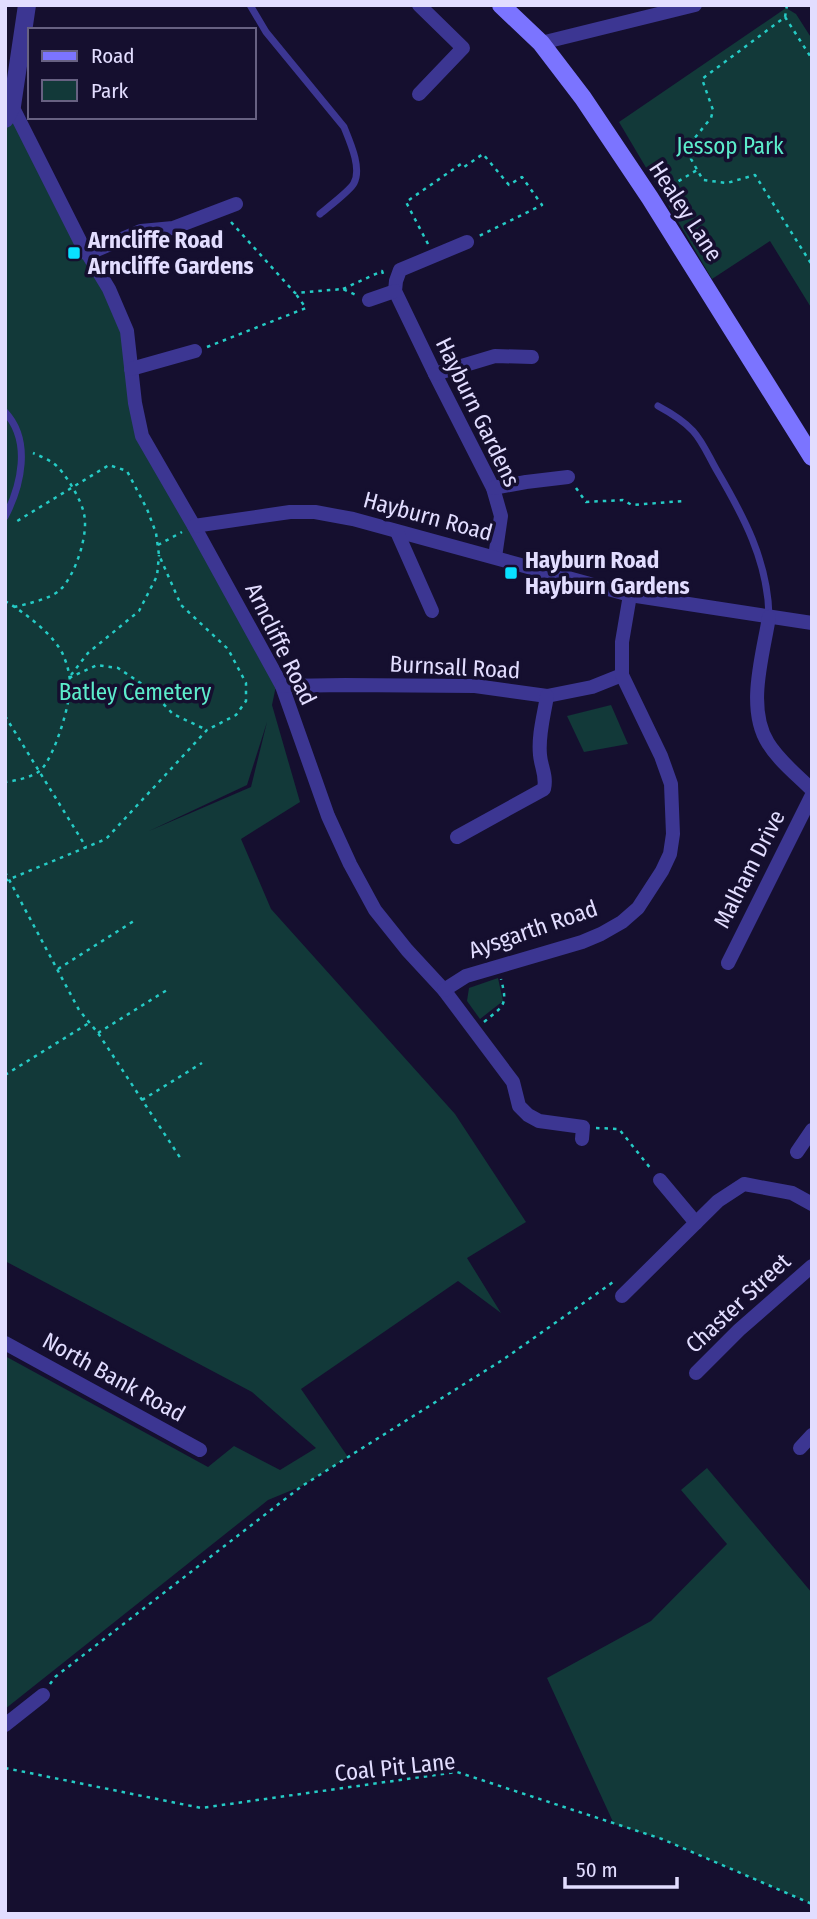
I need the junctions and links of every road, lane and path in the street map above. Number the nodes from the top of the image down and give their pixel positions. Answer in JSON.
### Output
{"nodes":[{"id":1,"x":27,"y":5,"type":"edge"},
{"id":2,"x":250,"y":5,"type":"edge"},
{"id":3,"x":419,"y":5,"type":"edge"},
{"id":4,"x":501,"y":5,"type":"edge"},
{"id":5,"x":695,"y":5,"type":"edge"},
{"id":6,"x":787,"y":5,"type":"edge"},
{"id":7,"x":785,"y":17,"type":"junction"},
{"id":8,"x":541,"y":43,"type":"junction"},
{"id":9,"x":812,"y":59,"type":"edge"},
{"id":10,"x":419,"y":94,"type":"dead end"},
{"id":11,"x":9,"y":112,"type":"edge"},
{"id":12,"x":697,"y":170,"type":"junction"},
{"id":13,"x":650,"y":198,"type":"junction"},
{"id":14,"x":236,"y":204,"type":"dead end"},
{"id":15,"x":220,"y":210,"type":"junction"},
{"id":16,"x":320,"y":214,"type":"dead end"},
{"id":17,"x":467,"y":242,"type":"joint"},
{"id":18,"x":87,"y":254,"type":"junction"},
{"id":19,"x":434,"y":256,"type":"junction"},
{"id":20,"x":812,"y":265,"type":"edge"},
{"id":21,"x":343,"y":289,"type":"junction"},
{"id":22,"x":393,"y":292,"type":"junction"},
{"id":23,"x":295,"y":293,"type":"junction"},
{"id":24,"x":369,"y":300,"type":"joint"},
{"id":25,"x":195,"y":351,"type":"joint"},
{"id":26,"x":532,"y":357,"type":"dead end"},
{"id":27,"x":131,"y":369,"type":"junction"},
{"id":28,"x":435,"y":374,"type":"junction"},
{"id":29,"x":658,"y":406,"type":"dead end"},
{"id":30,"x":5,"y":412,"type":"edge"},
{"id":31,"x":20,"y":447,"type":"junction"},
{"id":32,"x":812,"y":457,"type":"edge"},
{"id":33,"x":568,"y":477,"type":"joint"},
{"id":34,"x":73,"y":488,"type":"junction"},
{"id":35,"x":493,"y":488,"type":"junction"},
{"id":36,"x":683,"y":501,"type":"dead end"},
{"id":37,"x":5,"y":517,"type":"edge"},
{"id":38,"x":194,"y":526,"type":"junction"},
{"id":39,"x":5,"y":527,"type":"edge"},
{"id":40,"x":397,"y":532,"type":"junction"},
{"id":41,"x":158,"y":545,"type":"junction"},
{"id":42,"x":159,"y":555,"type":"junction"},
{"id":43,"x":495,"y":557,"type":"junction"},
{"id":44,"x":630,"y":595,"type":"junction"},
{"id":45,"x":5,"y":601,"type":"edge"},
{"id":46,"x":14,"y":607,"type":"junction"},
{"id":47,"x":432,"y":611,"type":"dead end"},
{"id":48,"x":769,"y":617,"type":"junction"},
{"id":49,"x":812,"y":623,"type":"edge"},
{"id":50,"x":622,"y":675,"type":"junction"},
{"id":51,"x":69,"y":678,"type":"junction"},
{"id":52,"x":282,"y":687,"type":"junction"},
{"id":53,"x":547,"y":696,"type":"junction"},
{"id":54,"x":5,"y":716,"type":"edge"},
{"id":55,"x":207,"y":730,"type":"junction"},
{"id":56,"x":39,"y":771,"type":"junction"},
{"id":57,"x":5,"y":782,"type":"edge"},
{"id":58,"x":812,"y":793,"type":"edge"},
{"id":59,"x":457,"y":837,"type":"dead end"},
{"id":60,"x":86,"y":847,"type":"junction"},
{"id":61,"x":5,"y":872,"type":"edge"},
{"id":62,"x":10,"y":879,"type":"junction"},
{"id":63,"x":5,"y":881,"type":"edge"},
{"id":64,"x":137,"y":919,"type":"dead end"},
{"id":65,"x":727,"y":963,"type":"dead end"},
{"id":66,"x":497,"y":967,"type":"junction"},
{"id":67,"x":58,"y":969,"type":"junction"},
{"id":68,"x":167,"y":989,"type":"dead end"},
{"id":69,"x":444,"y":990,"type":"junction"},
{"id":70,"x":89,"y":1023,"type":"junction"},
{"id":71,"x":473,"y":1030,"type":"junction"},
{"id":72,"x":98,"y":1033,"type":"junction"},
{"id":73,"x":202,"y":1063,"type":"dead end"},
{"id":74,"x":5,"y":1075,"type":"edge"},
{"id":75,"x":142,"y":1100,"type":"junction"},
{"id":76,"x":582,"y":1133,"type":"joint"},
{"id":77,"x":811,"y":1134,"type":"edge"},
{"id":78,"x":797,"y":1152,"type":"dead end"},
{"id":79,"x":181,"y":1159,"type":"dead end"},
{"id":80,"x":660,"y":1180,"type":"joint"},
{"id":81,"x":812,"y":1204,"type":"edge"},
{"id":82,"x":696,"y":1223,"type":"junction"},
{"id":83,"x":812,"y":1266,"type":"edge"},
{"id":84,"x":618,"y":1279,"type":"dead end"},
{"id":85,"x":622,"y":1296,"type":"dead end"},
{"id":86,"x":5,"y":1343,"type":"edge"},
{"id":87,"x":696,"y":1373,"type":"dead end"},
{"id":88,"x":812,"y":1435,"type":"edge"},
{"id":89,"x":800,"y":1448,"type":"dead end"},
{"id":90,"x":200,"y":1450,"type":"dead end"},
{"id":91,"x":43,"y":1695,"type":"joint"},
{"id":92,"x":5,"y":1725,"type":"edge"},
{"id":93,"x":5,"y":1768,"type":"edge"},
{"id":94,"x":812,"y":1904,"type":"edge"}],
"edges":[{"from":1,"to":11,"type":"street"},
{"from":2,"to":16,"type":"lane"},
{"from":3,"to":10,"type":"street"},
{"from":4,"to":8,"type":"main road","name":"Healey Lane"},
{"from":5,"to":8,"type":"street"},
{"from":6,"to":7,"type":"path"},
{"from":7,"to":9,"type":"path"},
{"from":7,"to":12,"type":"path"},
{"from":8,"to":13,"type":"main road","name":"Healey Lane"},
{"from":11,"to":18,"type":"street","name":"Arncliffe Road"},
{"from":12,"to":13,"type":"path"},
{"from":12,"to":20,"type":"path"},
{"from":13,"to":32,"type":"main road","name":"Healey Lane"},
{"from":14,"to":15,"type":"street"},
{"from":15,"to":18,"type":"street"},
{"from":15,"to":23,"type":"path"},
{"from":17,"to":19,"type":"street"},
{"from":17,"to":19,"type":"path"},
{"from":18,"to":27,"type":"street","name":"Arncliffe Road"},
{"from":19,"to":22,"type":"street"},
{"from":21,"to":22,"type":"path"},
{"from":21,"to":23,"type":"path"},
{"from":21,"to":24,"type":"path"},
{"from":22,"to":24,"type":"street"},
{"from":22,"to":28,"type":"street","name":"Hayburn Gardens"},
{"from":23,"to":25,"type":"path"},
{"from":25,"to":27,"type":"street"},
{"from":26,"to":28,"type":"street"},
{"from":27,"to":38,"type":"street","name":"Arncliffe Road"},
{"from":28,"to":35,"type":"street","name":"Hayburn Gardens"},
{"from":29,"to":48,"type":"lane"},
{"from":30,"to":31,"type":"lane"},
{"from":31,"to":34,"type":"path"},
{"from":31,"to":37,"type":"lane"},
{"from":33,"to":35,"type":"street"},
{"from":33,"to":36,"type":"path"},
{"from":34,"to":39,"type":"path"},
{"from":34,"to":41,"type":"path"},
{"from":34,"to":46,"type":"path"},
{"from":35,"to":43,"type":"street","name":"Hayburn Gardens"},
{"from":38,"to":40,"type":"street","name":"Hayburn Road"},
{"from":38,"to":41,"type":"path"},
{"from":38,"to":52,"type":"street","name":"Arncliffe Road"},
{"from":40,"to":43,"type":"street","name":"Hayburn Road"},
{"from":40,"to":47,"type":"street"},
{"from":41,"to":42,"type":"path"},
{"from":42,"to":51,"type":"path"},
{"from":42,"to":55,"type":"path"},
{"from":43,"to":44,"type":"street","name":"Hayburn Road"},
{"from":44,"to":48,"type":"street","name":"Hayburn Road"},
{"from":44,"to":50,"type":"street","name":"Aysgarth Road"},
{"from":45,"to":46,"type":"path"},
{"from":46,"to":51,"type":"path"},
{"from":48,"to":49,"type":"street","name":"Hayburn Road"},
{"from":48,"to":58,"type":"street","name":"Malham Drive"},
{"from":50,"to":53,"type":"street","name":"Burnsall Road"},
{"from":50,"to":66,"type":"street","name":"Aysgarth Road"},
{"from":51,"to":55,"type":"path"},
{"from":51,"to":56,"type":"path"},
{"from":52,"to":53,"type":"street","name":"Burnsall Road"},
{"from":52,"to":69,"type":"street","name":"Arncliffe Road"},
{"from":53,"to":59,"type":"street"},
{"from":54,"to":56,"type":"path"},
{"from":55,"to":60,"type":"path"},
{"from":56,"to":57,"type":"path"},
{"from":56,"to":60,"type":"path"},
{"from":58,"to":65,"type":"street","name":"Malham Drive"},
{"from":60,"to":62,"type":"path"},
{"from":61,"to":62,"type":"path"},
{"from":62,"to":63,"type":"path"},
{"from":62,"to":67,"type":"path"},
{"from":64,"to":67,"type":"path"},
{"from":66,"to":69,"type":"street","name":"Aysgarth Road"},
{"from":66,"to":71,"type":"path"},
{"from":67,"to":70,"type":"path"},
{"from":68,"to":72,"type":"path"},
{"from":69,"to":71,"type":"street","name":"Arncliffe Road"},
{"from":70,"to":72,"type":"path"},
{"from":70,"to":74,"type":"path"},
{"from":71,"to":76,"type":"street","name":"Arncliffe Road"},
{"from":72,"to":75,"type":"path"},
{"from":73,"to":75,"type":"path"},
{"from":75,"to":79,"type":"path"},
{"from":76,"to":80,"type":"path"},
{"from":77,"to":78,"type":"street"},
{"from":80,"to":82,"type":"street"},
{"from":81,"to":82,"type":"street"},
{"from":82,"to":85,"type":"street"},
{"from":83,"to":87,"type":"street","name":"Chaster Street"},
{"from":84,"to":91,"type":"path"},
{"from":86,"to":90,"type":"street","name":"North Bank Road"},
{"from":88,"to":89,"type":"street"},
{"from":91,"to":92,"type":"street"},
{"from":93,"to":94,"type":"path","name":"Coal Pit Lane"}]}
